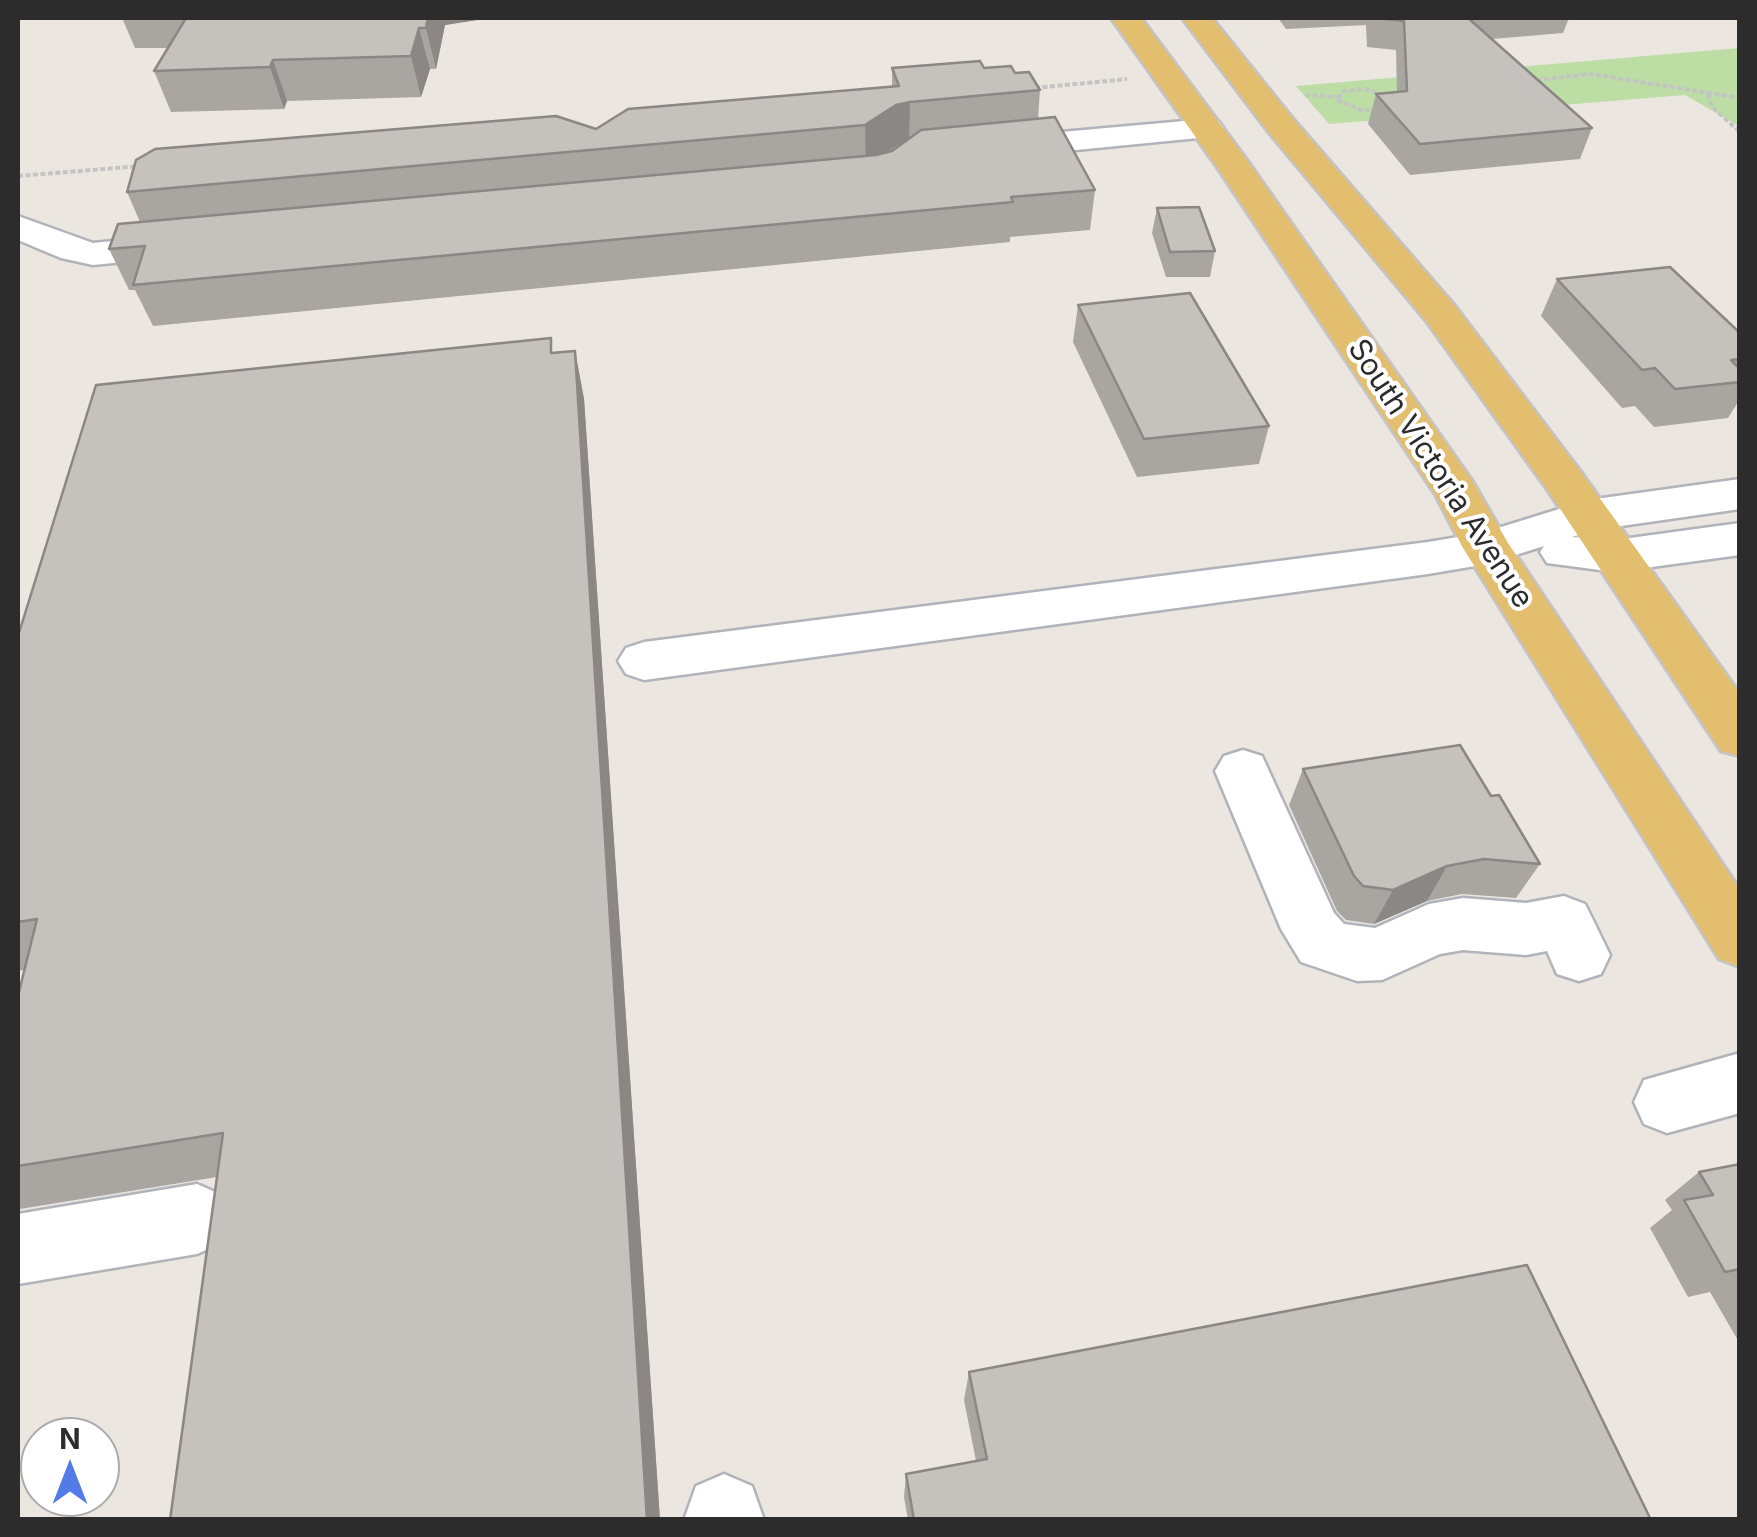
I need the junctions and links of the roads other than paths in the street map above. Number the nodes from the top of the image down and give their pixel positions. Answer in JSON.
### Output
{"nodes":[{"id":1,"x":1126,"y":18,"type":"edge"},
{"id":2,"x":1196,"y":18,"type":"edge"},
{"id":3,"x":1207,"y":128,"type":"junction"},
{"id":4,"x":964,"y":151,"type":"edge"},
{"id":5,"x":18,"y":227,"type":"edge"},
{"id":6,"x":210,"y":242,"type":"edge"},
{"id":7,"x":1740,"y":494,"type":"edge"},
{"id":8,"x":1588,"y":515,"type":"junction"},
{"id":9,"x":1740,"y":540,"type":"edge"},
{"id":10,"x":1487,"y":548,"type":"junction"},
{"id":11,"x":1616,"y":556,"type":"junction"},
{"id":12,"x":644,"y":661,"type":"dead end"},
{"id":13,"x":1740,"y":736,"type":"edge"},
{"id":14,"x":1243,"y":771,"type":"dead end"},
{"id":15,"x":1571,"y":939,"type":"dead end"},
{"id":16,"x":1740,"y":940,"type":"edge"},
{"id":17,"x":1740,"y":1083,"type":"edge"},
{"id":18,"x":1668,"y":1102,"type":"dead end"},
{"id":19,"x":197,"y":1219,"type":"dead end"},
{"id":20,"x":18,"y":1249,"type":"edge"}],
"edges":[{"from":1,"to":3,"type":"main road","name":"South Victoria Avenue"},
{"from":2,"to":8,"type":"main road"},
{"from":3,"to":4,"type":"lane"},
{"from":3,"to":10,"type":"main road","name":"South Victoria Avenue"},
{"from":5,"to":6,"type":"lane"},
{"from":7,"to":8,"type":"lane"},
{"from":8,"to":10,"type":"lane"},
{"from":8,"to":11,"type":"main road"},
{"from":9,"to":11,"type":"lane"},
{"from":10,"to":11,"type":"lane"},
{"from":10,"to":12,"type":"lane"},
{"from":10,"to":16,"type":"main road","name":"South Victoria Avenue"},
{"from":11,"to":13,"type":"main road"},
{"from":14,"to":15,"type":"lane"},
{"from":17,"to":18,"type":"lane"},
{"from":19,"to":20,"type":"lane"}]}
